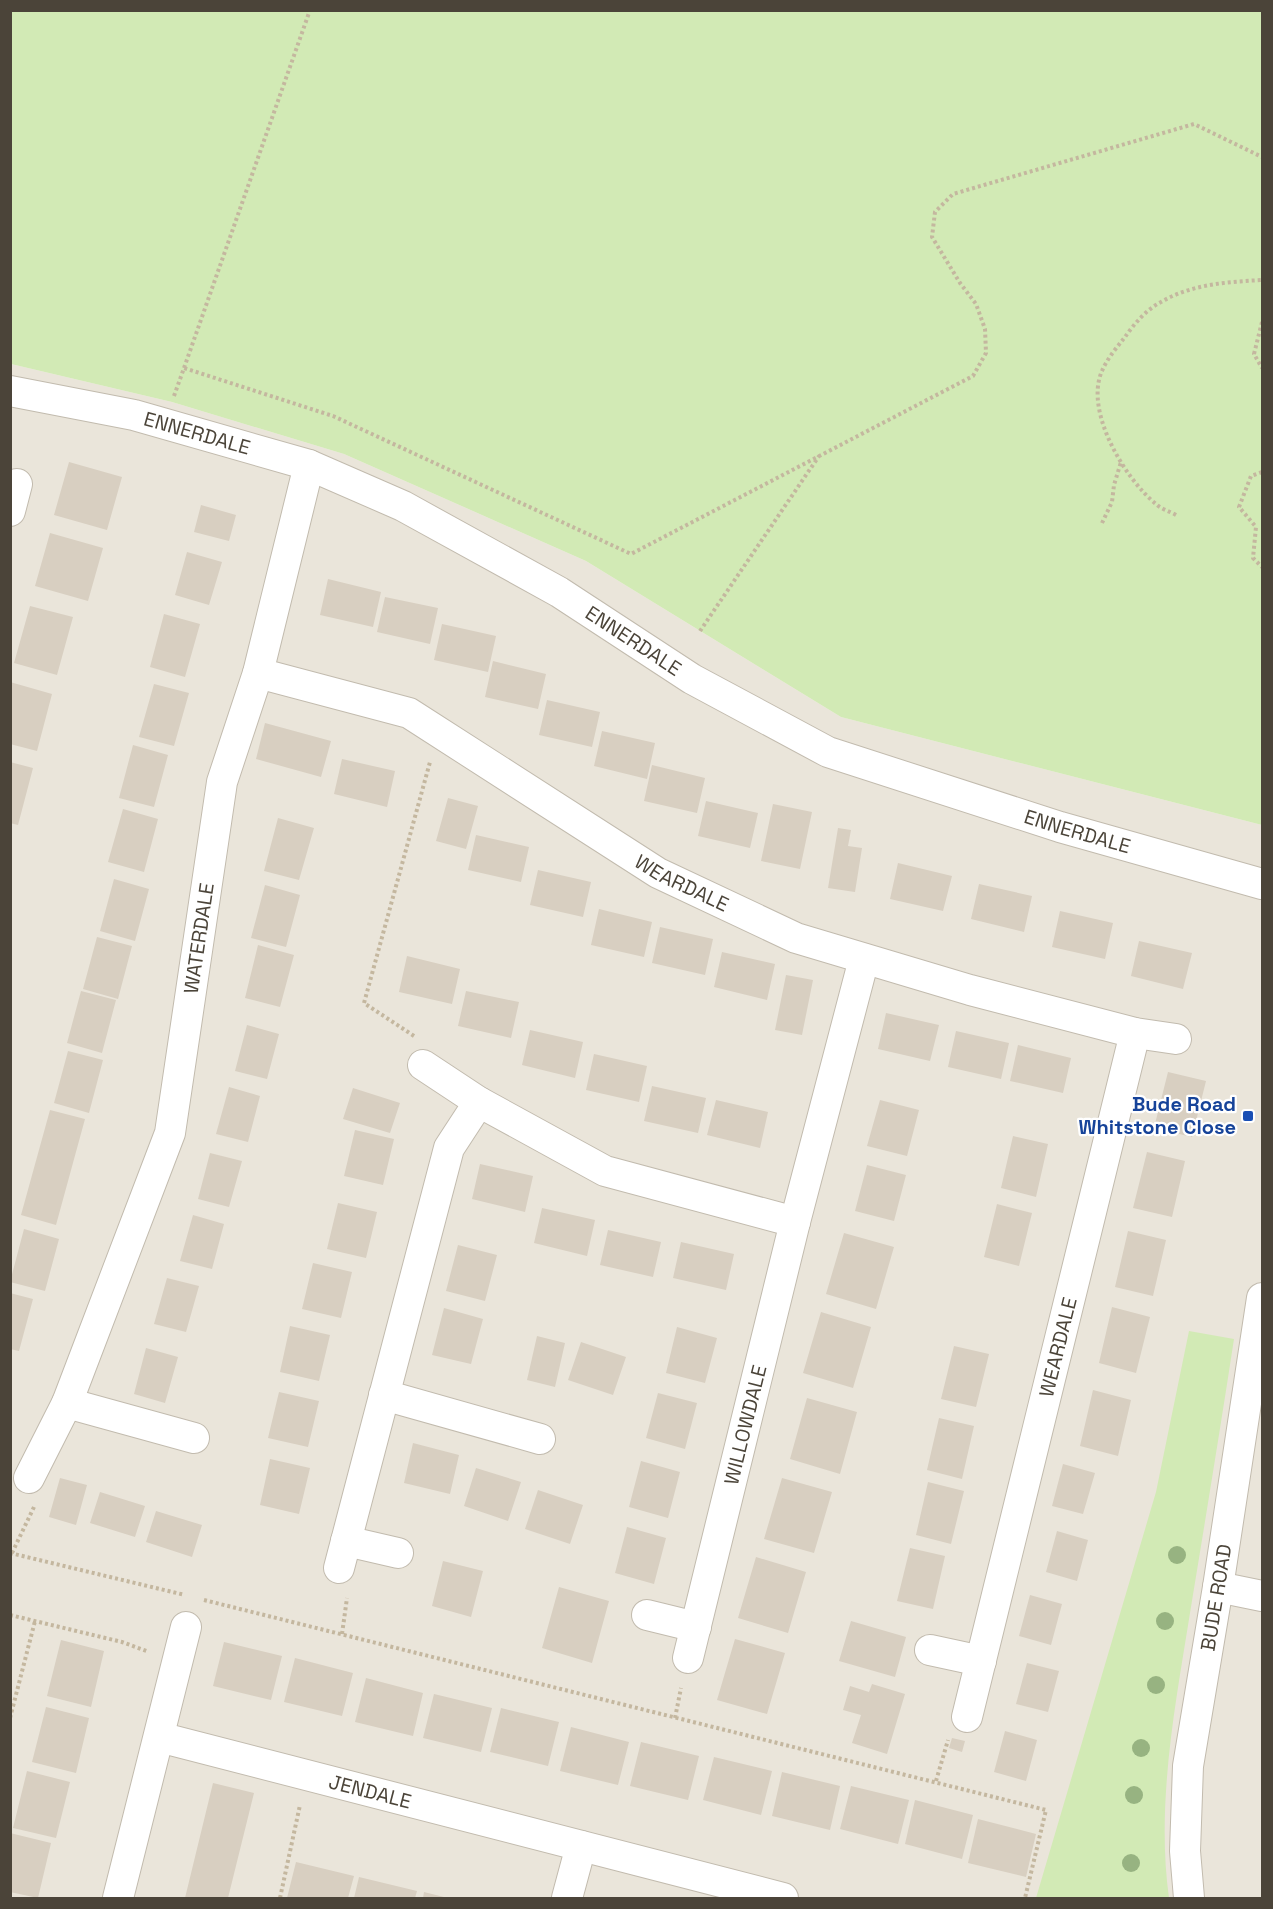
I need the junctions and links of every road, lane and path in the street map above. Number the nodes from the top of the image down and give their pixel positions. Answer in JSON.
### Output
{"nodes":[{"id":1,"x":310,"y":10,"type":"edge"},
{"id":2,"x":1263,"y":157,"type":"edge"},
{"id":3,"x":1263,"y":280,"type":"edge"},
{"id":4,"x":1263,"y":322,"type":"edge"},
{"id":5,"x":184,"y":368,"type":"junction"},
{"id":6,"x":1263,"y":368,"type":"edge"},
{"id":7,"x":10,"y":391,"type":"edge"},
{"id":8,"x":172,"y":402,"type":"dead end"},
{"id":9,"x":820,"y":455,"type":"junction"},
{"id":10,"x":1121,"y":462,"type":"junction"},
{"id":11,"x":309,"y":465,"type":"junction"},
{"id":12,"x":1263,"y":472,"type":"edge"},
{"id":13,"x":1176,"y":515,"type":"dead end"},
{"id":14,"x":1102,"y":523,"type":"dead end"},
{"id":15,"x":1263,"y":567,"type":"edge"},
{"id":16,"x":699,"y":631,"type":"dead end"},
{"id":17,"x":258,"y":673,"type":"junction"},
{"id":18,"x":438,"y":732,"type":"junction"},
{"id":19,"x":1263,"y":884,"type":"edge"},
{"id":20,"x":864,"y":959,"type":"junction"},
{"id":21,"x":1135,"y":1033,"type":"junction"},
{"id":22,"x":1176,"y":1039,"type":"dead end"},
{"id":23,"x":422,"y":1053,"type":"joint"},
{"id":24,"x":479,"y":1102,"type":"junction"},
{"id":25,"x":795,"y":1222,"type":"junction"},
{"id":26,"x":1263,"y":1298,"type":"edge"},
{"id":27,"x":384,"y":1395,"type":"junction"},
{"id":28,"x":67,"y":1403,"type":"junction"},
{"id":29,"x":194,"y":1438,"type":"dead end"},
{"id":30,"x":540,"y":1439,"type":"dead end"},
{"id":31,"x":29,"y":1478,"type":"joint"},
{"id":32,"x":11,"y":1553,"type":"edge"},
{"id":33,"x":398,"y":1553,"type":"dead end"},
{"id":34,"x":342,"y":1554,"type":"junction"},
{"id":35,"x":1218,"y":1587,"type":"junction"},
{"id":36,"x":1263,"y":1596,"type":"edge"},
{"id":37,"x":191,"y":1597,"type":"dead end"},
{"id":38,"x":203,"y":1599,"type":"dead end"},
{"id":39,"x":10,"y":1615,"type":"edge"},
{"id":40,"x":647,"y":1615,"type":"dead end"},
{"id":41,"x":35,"y":1621,"type":"junction"},
{"id":42,"x":186,"y":1627,"type":"dead end"},
{"id":43,"x":696,"y":1627,"type":"junction"},
{"id":44,"x":342,"y":1634,"type":"junction"},
{"id":45,"x":930,"y":1650,"type":"dead end"},
{"id":46,"x":688,"y":1658,"type":"dead end"},
{"id":47,"x":981,"y":1661,"type":"junction"},
{"id":48,"x":178,"y":1663,"type":"junction"},
{"id":49,"x":967,"y":1717,"type":"joint"},
{"id":50,"x":10,"y":1718,"type":"edge"},
{"id":51,"x":159,"y":1737,"type":"junction"},
{"id":52,"x":306,"y":1775,"type":"junction"},
{"id":53,"x":936,"y":1781,"type":"junction"},
{"id":54,"x":581,"y":1846,"type":"junction"},
{"id":55,"x":118,"y":1899,"type":"edge"},
{"id":56,"x":280,"y":1899,"type":"edge"},
{"id":57,"x":567,"y":1899,"type":"edge"},
{"id":58,"x":783,"y":1899,"type":"edge"},
{"id":59,"x":1025,"y":1899,"type":"edge"},
{"id":60,"x":1189,"y":1899,"type":"edge"}],
"edges":[{"from":1,"to":5,"type":"path"},
{"from":2,"to":9,"type":"path"},
{"from":3,"to":10,"type":"path"},
{"from":4,"to":6,"type":"path"},
{"from":5,"to":8,"type":"path"},
{"from":5,"to":9,"type":"path"},
{"from":7,"to":11,"type":"street","name":"ENNERDALE"},
{"from":9,"to":16,"type":"path"},
{"from":10,"to":13,"type":"path"},
{"from":10,"to":14,"type":"path"},
{"from":11,"to":17,"type":"street","name":"WATERDALE"},
{"from":11,"to":19,"type":"street","name":"ENNERDALE"},
{"from":12,"to":15,"type":"path"},
{"from":17,"to":18,"type":"street","name":"WEARDALE"},
{"from":17,"to":28,"type":"street","name":"WATERDALE"},
{"from":18,"to":20,"type":"street","name":"WEARDALE"},
{"from":18,"to":23,"type":"path"},
{"from":20,"to":21,"type":"street","name":"WEARDALE"},
{"from":20,"to":25,"type":"street","name":"WILLOWDALE"},
{"from":21,"to":22,"type":"street","name":"WEARDALE"},
{"from":21,"to":47,"type":"street","name":"WEARDALE"},
{"from":23,"to":24,"type":"street"},
{"from":24,"to":25,"type":"street"},
{"from":24,"to":27,"type":"street"},
{"from":25,"to":43,"type":"street","name":"WILLOWDALE"},
{"from":26,"to":35,"type":"street","name":"BUDE ROAD"},
{"from":27,"to":30,"type":"street"},
{"from":27,"to":34,"type":"street"},
{"from":28,"to":29,"type":"street"},
{"from":28,"to":31,"type":"street","name":"WATERDALE"},
{"from":31,"to":32,"type":"path"},
{"from":32,"to":37,"type":"path"},
{"from":33,"to":34,"type":"street"},
{"from":34,"to":44,"type":"path"},
{"from":35,"to":36,"type":"street"},
{"from":35,"to":60,"type":"street","name":"BUDE ROAD"},
{"from":38,"to":44,"type":"path"},
{"from":39,"to":41,"type":"path"},
{"from":40,"to":43,"type":"street"},
{"from":41,"to":48,"type":"path"},
{"from":41,"to":50,"type":"path"},
{"from":42,"to":48,"type":"street"},
{"from":43,"to":46,"type":"street","name":"WILLOWDALE"},
{"from":44,"to":53,"type":"path"},
{"from":45,"to":47,"type":"street"},
{"from":47,"to":49,"type":"street","name":"WEARDALE"},
{"from":48,"to":51,"type":"street"},
{"from":49,"to":53,"type":"path"},
{"from":51,"to":52,"type":"street","name":"JENDALE"},
{"from":51,"to":55,"type":"street"},
{"from":52,"to":54,"type":"street","name":"JENDALE"},
{"from":52,"to":56,"type":"path"},
{"from":53,"to":59,"type":"path"},
{"from":54,"to":57,"type":"street"},
{"from":54,"to":58,"type":"street","name":"JENDALE"}]}
